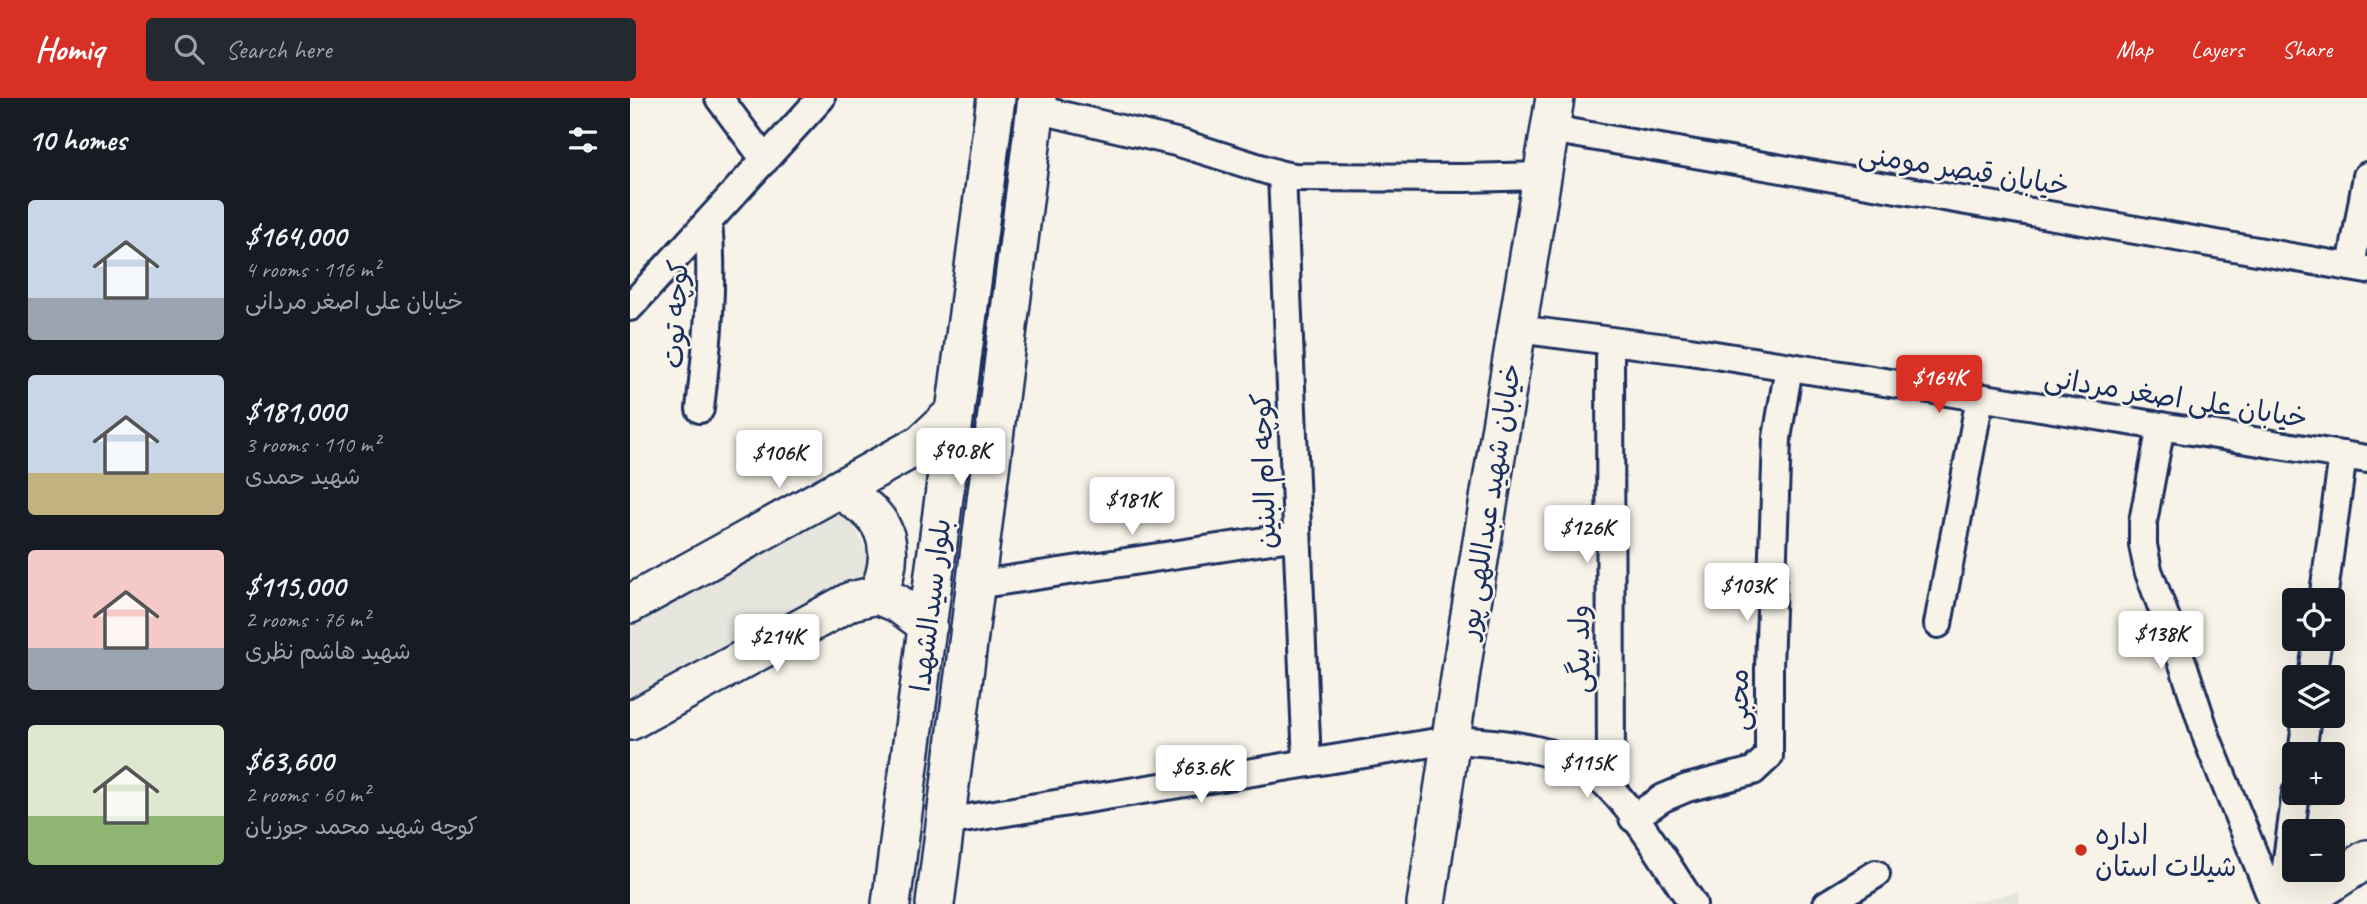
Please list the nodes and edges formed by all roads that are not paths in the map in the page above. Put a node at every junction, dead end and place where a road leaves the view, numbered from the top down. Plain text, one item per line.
1 (719, 98) edge
2 (821, 98) edge
3 (996, 98) edge
4 (1036, 103) edge
5 (1553, 114) edge
6 (765, 160) junction
7 (1282, 175) junction
8 (1542, 176) junction
9 (2367, 176) edge
10 (708, 222) junction
11 (2359, 269) edge
12 (632, 301) edge
13 (1517, 329) junction
14 (1610, 341) junction
15 (1789, 367) junction
16 (1980, 398) junction
17 (700, 409) dead end
18 (955, 412) junction
19 (2161, 426) junction
20 (2355, 457) edge
21 (840, 490) junction
22 (940, 530) junction
23 (982, 530) junction
24 (1297, 536) junction
25 (975, 585) junction
26 (2326, 588) edge
27 (877, 595) junction
28 (630, 604) edge
29 (1938, 624) dead end
30 (928, 626) junction
31 (630, 721) edge
32 (1450, 740) junction
33 (1307, 764) junction
34 (1611, 789) junction
35 (2294, 805) edge
36 (1633, 818) junction
37 (945, 822) junction
38 (2367, 859) edge
39 (1876, 874) dead end
40 (1429, 900) edge
41 (891, 904) edge
42 (934, 904) edge
43 (1693, 904) edge
44 (1827, 904) edge
45 (2274, 904) edge
46 (2281, 904) edge
47 (2298, 904) edge

1 - 6 street
2 - 6 street
3 - 18 street, بلوار سیدالشهدا
4 - 7 street
4 - 23 street, بلوار سیدالشهدا
5 - 8 street, خیابان شهید عبداللهی پور
5 - 11 street, خیابان قیصر مومنی
6 - 10 street
7 - 8 street
7 - 24 street, کوچه ام البنین
8 - 13 street, خیابان شهید عبداللهی پور
9 - 11 street
10 - 12 street
10 - 17 street, کوچه توت
13 - 14 street, خیابان علی اصغر مردانی
13 - 32 street, خیابان شهید عبداللهی پور
14 - 15 street, خیابان علی اصغر مردانی
14 - 34 street, ولد بیگی
15 - 16 street, خیابان علی اصغر مردانی
15 - 36 street, محبی
16 - 19 street, خیابان علی اصغر مردانی
16 - 29 street
18 - 21 street
18 - 22 street, بلوار سیدالشهدا
19 - 20 street, خیابان علی اصغر مردانی
19 - 45 street
20 - 26 street
21 - 27 street
21 - 28 street
22 - 23 street
22 - 30 street, بلوار سیدالشهدا
23 - 25 street, بلوار سیدالشهدا
24 - 25 street
24 - 33 street, کوچه ام البنین
25 - 37 street, بلوار سیدالشهدا
27 - 30 street
27 - 31 street
30 - 41 street, بلوار سیدالشهدا
32 - 33 street
32 - 34 street
32 - 40 street, خیابان شهید عبداللهی پور
33 - 37 street
34 - 36 street
35 - 46 street
36 - 43 street
37 - 42 street, بلوار سیدالشهدا
38 - 47 street
39 - 44 street

